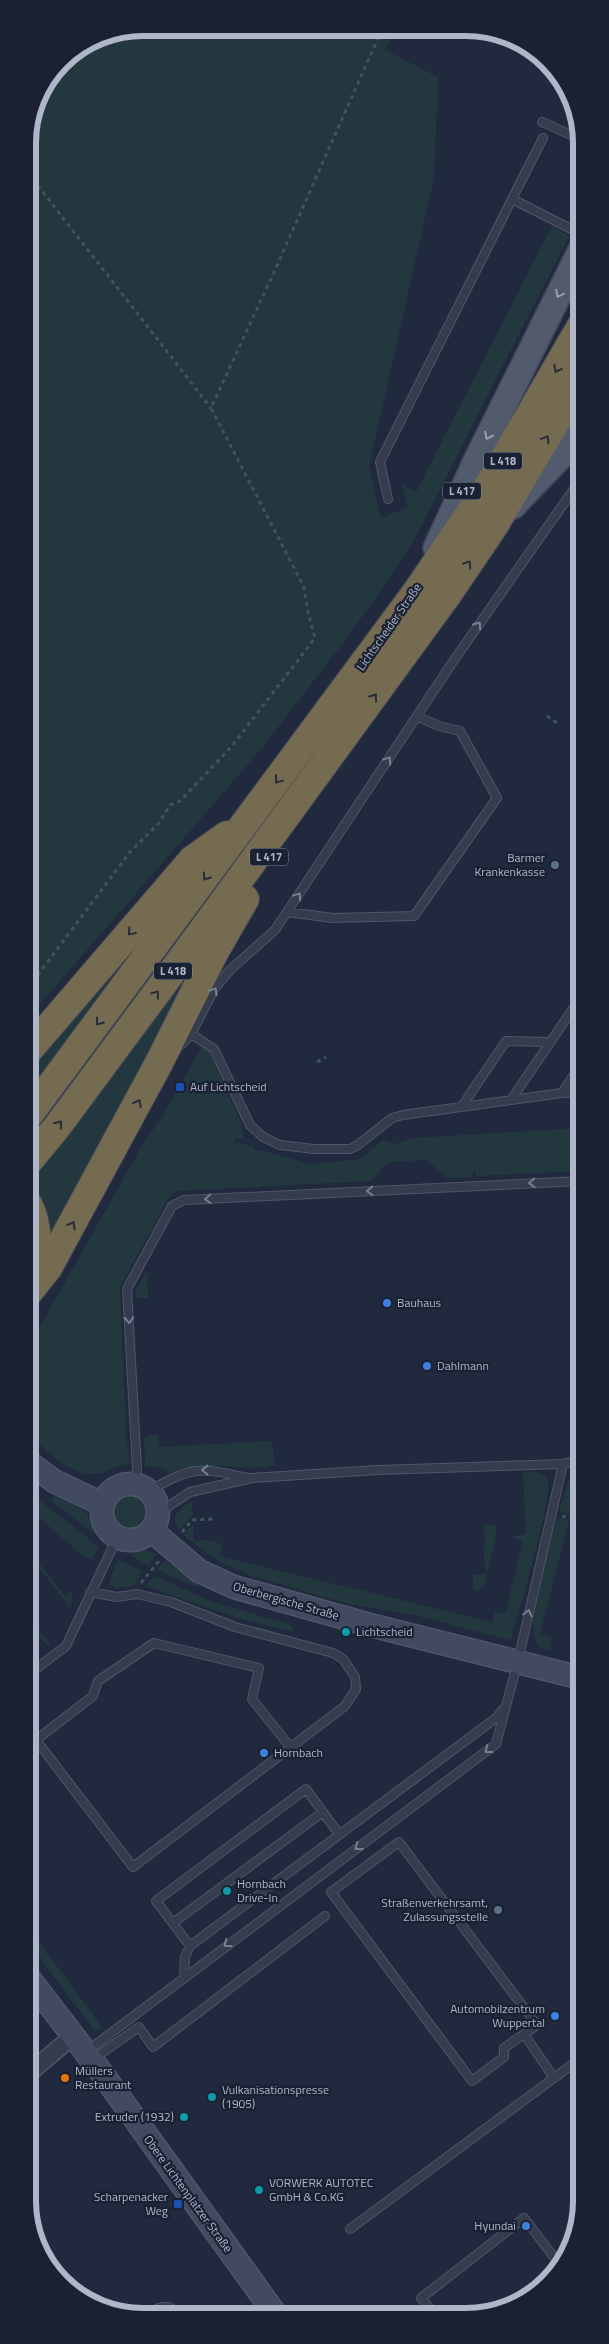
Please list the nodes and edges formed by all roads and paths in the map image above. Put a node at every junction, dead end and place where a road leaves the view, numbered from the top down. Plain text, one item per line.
1 (379, 36) edge
2 (542, 122) dead end
3 (572, 136) edge
4 (543, 138) dead end
5 (36, 183) edge
6 (512, 199) junction
7 (573, 230) edge
8 (573, 264) edge
9 (573, 338) edge
10 (573, 391) edge
11 (210, 408) junction
12 (573, 437) edge
13 (573, 491) edge
14 (388, 499) dead end
15 (494, 526) junction
16 (416, 591) junction
17 (417, 716) junction
18 (548, 716) dead end
19 (560, 725) dead end
20 (314, 778) junction
21 (245, 823) junction
22 (287, 912) junction
23 (36, 977) edge
24 (573, 1008) edge
25 (191, 1034) junction
26 (36, 1042) edge
27 (549, 1042) junction
28 (326, 1057) dead end
29 (160, 1061) junction
30 (318, 1062) dead end
31 (573, 1076) edge
32 (562, 1092) junction
33 (573, 1092) edge
34 (511, 1100) junction
35 (36, 1105) edge
36 (462, 1106) junction
37 (36, 1152) edge
38 (573, 1181) edge
39 (36, 1236) edge
40 (36, 1254) edge
41 (36, 1283) edge
42 (573, 1462) edge
43 (563, 1464) junction
44 (36, 1468) edge
45 (252, 1478) junction
46 (141, 1487) junction
47 (102, 1504) junction
48 (551, 1513) junction
49 (214, 1519) dead end
50 (573, 1519) edge
51 (156, 1521) junction
52 (180, 1534) dead end
53 (117, 1538) junction
54 (160, 1558) dead end
55 (150, 1571) dead end
56 (90, 1592) junction
57 (518, 1661) junction
58 (36, 1669) edge
59 (573, 1676) edge
60 (505, 1706) junction
61 (290, 1748) junction
62 (323, 1812) junction
63 (339, 1834) junction
64 (325, 1916) dead end
65 (173, 1923) junction
66 (190, 1946) junction
67 (184, 1976) junction
68 (36, 1987) edge
69 (524, 2034) junction
70 (83, 2049) junction
71 (573, 2064) edge
72 (36, 2070) edge
73 (554, 2078) junction
74 (350, 2229) dead end
75 (555, 2260) edge
76 (271, 2308) edge
77 (429, 2308) edge

1 - 11 path
2 - 3 lane
4 - 6 lane
5 - 11 path
6 - 7 lane
6 - 14 lane
8 -> 16 main road, Lichtscheider Straße / L 417
9 -> 16 highway, L 418
15 -> 10 highway, L 418
11 - 23 path
12 - 15 main road
17 -> 13 lane
20 -> 15 highway, L 418
16 -> 21 highway, Lichtscheider Straße / L 418
22 -> 17 lane
17 - 22 lane
18 - 19 path
20 - 29 highway, L 417
37 -> 20 highway, L 418
21 -> 26 highway
21 -> 35 highway, L 418
25 -> 22 lane
24 - 27 lane
25 - 29 lane
25 - 36 lane
27 - 34 lane
27 - 36 lane
28 - 30 path
41 -> 29 highway, L 417
31 - 32 lane
32 - 33 lane
32 - 34 lane
34 - 36 lane
38 -> 46 lane
39 - 40 highway, L 417
42 - 43 lane
43 - 45 lane
43 - 48 lane
44 - 47 street
45 -> 46 lane
45 - 51 lane
46 - 47 street
46 - 51 street
47 - 53 street
48 - 50 path
57 -> 48 lane
49 - 52 path
51 - 53 street
51 - 57 street, Oberbergische Straße
53 - 56 lane
54 - 55 path
56 - 58 lane
56 - 61 lane
57 - 59 street, Oberbergische Straße
57 - 60 lane
60 - 63 lane
60 -> 67 lane
61 - 61 lane
62 - 63 lane
62 - 65 lane
62 - 65 lane
63 - 66 lane
64 - 70 lane
65 - 66 lane
66 - 67 lane
67 - 70 lane
68 - 70 street, Obere Lichtenplatzer Straße
69 - 69 lane
69 - 73 lane
70 - 72 street
70 - 76 street, Obere Lichtenplatzer Straße
71 - 73 lane
73 - 74 lane
75 - 77 lane

